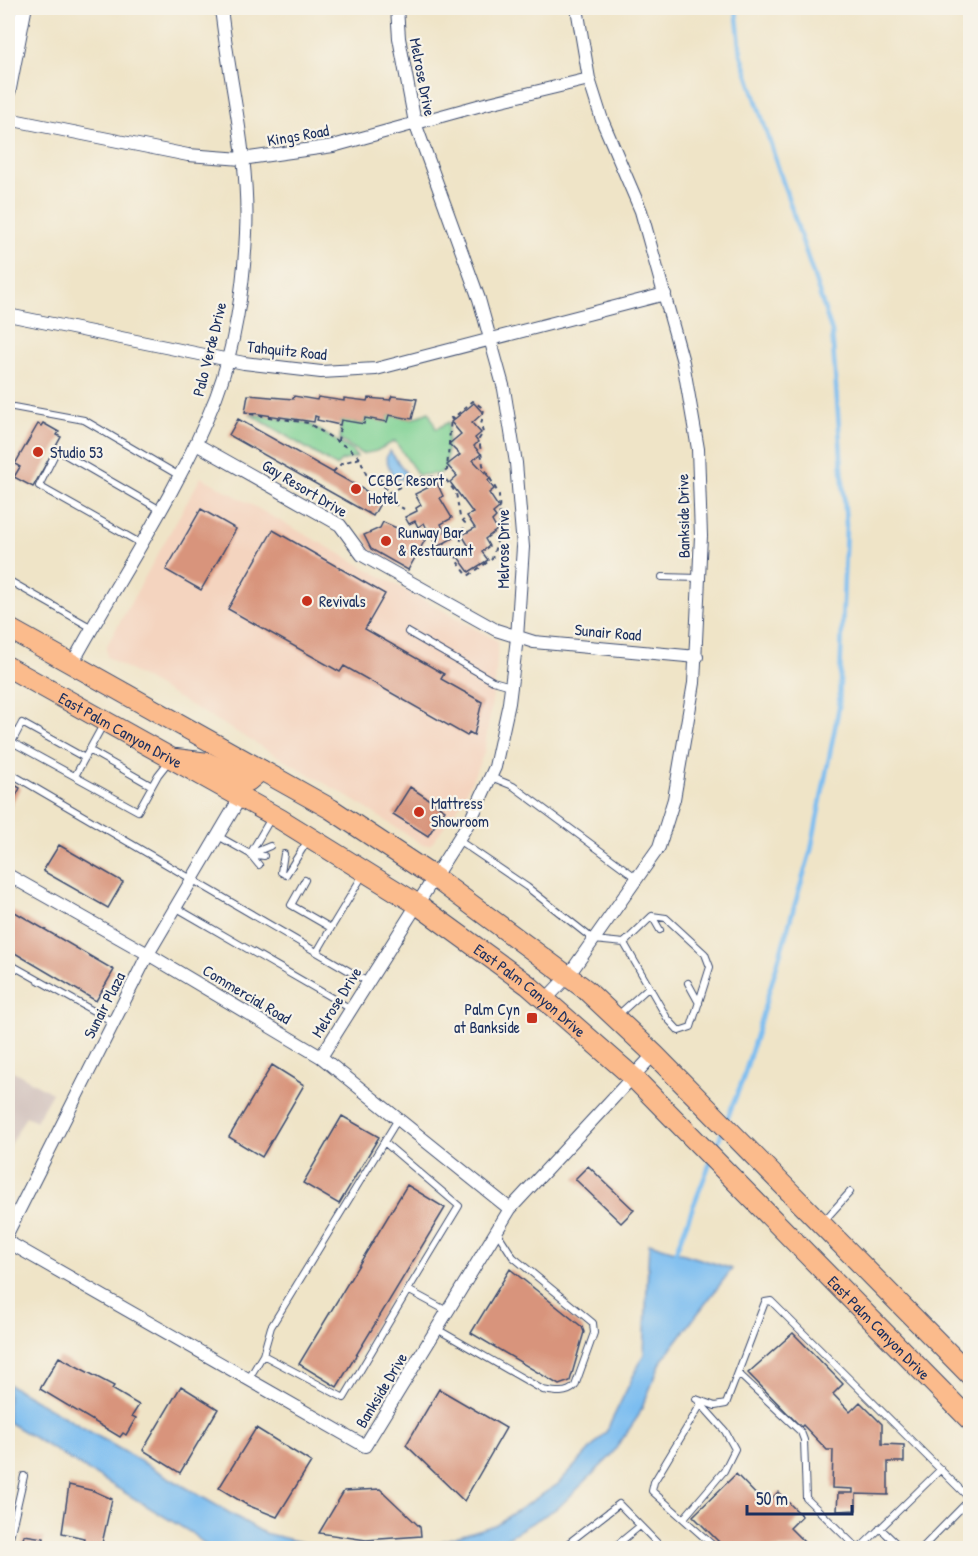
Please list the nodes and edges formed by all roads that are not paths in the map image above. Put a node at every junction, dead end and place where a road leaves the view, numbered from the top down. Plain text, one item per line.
1 (24, 8) edge
2 (221, 8) edge
3 (396, 8) edge
4 (578, 8) edge
5 (11, 58) edge
6 (589, 79) junction
7 (8, 91) edge
8 (8, 119) edge
9 (415, 123) junction
10 (242, 159) junction
11 (665, 294) junction
12 (8, 315) edge
13 (492, 340) junction
14 (227, 359) junction
15 (8, 406) edge
16 (196, 444) junction
17 (178, 475) junction
18 (159, 509) junction
19 (140, 543) junction
20 (662, 577) dead end
21 (700, 578) junction
22 (8, 580) edge
23 (8, 628) edge
24 (92, 628) junction
25 (408, 632) dead end
26 (517, 638) junction
27 (697, 657) junction
28 (72, 664) junction
29 (8, 667) edge
30 (512, 686) junction
31 (104, 722) junction
32 (89, 750) junction
33 (85, 758) junction
34 (171, 760) junction
35 (261, 770) junction
36 (8, 772) edge
37 (75, 776) junction
38 (490, 777) junction
39 (152, 786) junction
40 (240, 798) junction
41 (273, 815) junction
42 (218, 836) junction
43 (309, 837) junction
44 (458, 840) junction
45 (270, 846) dead end
46 (250, 854) junction
47 (284, 854) dead end
48 (264, 856) dead end
49 (278, 864) dead end
50 (259, 865) dead end
51 (281, 872) junction
52 (365, 872) junction
53 (273, 873) dead end
54 (8, 875) edge
55 (434, 877) junction
56 (193, 878) junction
57 (638, 878) junction
58 (305, 880) dead end
59 (417, 904) junction
60 (176, 907) junction
61 (652, 916) junction
62 (331, 928) junction
63 (660, 930) dead end
64 (594, 940) junction
65 (624, 943) junction
66 (317, 952) junction
67 (148, 954) junction
68 (8, 963) edge
69 (568, 976) junction
70 (368, 981) junction
71 (688, 983) dead end
72 (649, 987) junction
73 (545, 1000) junction
74 (699, 1003) junction
75 (351, 1009) junction
76 (615, 1017) junction
77 (113, 1022) junction
78 (654, 1054) junction
79 (321, 1057) junction
80 (633, 1077) junction
81 (398, 1119) junction
82 (384, 1142) junction
83 (850, 1192) dead end
84 (510, 1209) junction
85 (820, 1225) junction
86 (496, 1231) junction
87 (8, 1232) edge
88 (8, 1242) edge
89 (408, 1290) junction
90 (448, 1311) junction
91 (437, 1329) junction
92 (263, 1355) junction
93 (739, 1374) junction
94 (970, 1375) edge
95 (248, 1380) junction
96 (701, 1404) junction
97 (970, 1420) edge
98 (940, 1469) junction
99 (24, 1476) dead end
100 (970, 1499) edge
101 (684, 1518) junction
102 (640, 1526) junction
103 (880, 1528) junction
104 (8, 1546) edge
105 (562, 1548) edge
106 (613, 1548) edge
107 (661, 1548) edge
108 (716, 1548) edge
109 (859, 1548) edge
110 (901, 1548) edge
111 (922, 1548) edge

1 - 5 street
2 - 10 street, Palo Verde Drive
3 - 9 street, Melrose Drive
4 - 6 street, Bankside Drive
5 - 7 street
6 - 9 street, Kings Road
6 - 11 street, Bankside Drive
8 - 10 street, Kings Road
9 - 10 street, Kings Road
9 - 13 street, Melrose Drive
10 - 14 street, Palo Verde Drive
11 - 13 street, Tahquitz Road
11 - 21 street, Bankside Drive
12 - 14 street, Tahquitz Road
13 - 14 street, Tahquitz Road
13 - 26 street, Melrose Drive
14 - 16 street, Palo Verde Drive
15 - 17 lane
16 - 17 street, Palo Verde Drive
16 - 26 street, Gay Resort Drive
17 - 18 street, Palo Verde Drive
18 - 19 street, Palo Verde Drive
18 - 19 lane
19 - 24 street, Palo Verde Drive
20 - 21 lane
21 - 27 street, Bankside Drive
22 - 24 lane
23 - 28 main road, East Palm Canyon Drive
24 - 28 street, Palo Verde Drive
25 - 30 lane
26 - 27 street, Sunair Road
26 - 30 street, Melrose Drive
27 - 57 street, Bankside Drive
28 - 35 main road, East Palm Canyon Drive
29 - 31 main road, East Palm Canyon Drive
30 - 38 street, Melrose Drive
31 - 32 lane
31 - 34 main road, East Palm Canyon Drive
32 - 33 lane
32 - 39 lane
33 - 37 lane
33 - 37 lane
34 - 35 main road
34 - 39 lane
34 - 40 main road, East Palm Canyon Drive
35 - 55 main road, East Palm Canyon Drive
36 - 56 lane
37 - 39 lane
38 - 44 street, Melrose Drive
38 - 57 lane
40 - 41 main road, East Palm Canyon Drive
40 - 42 street, Sunair Plaza
41 - 43 main road, East Palm Canyon Drive
41 - 46 lane
42 - 46 lane
42 - 56 street, Sunair Plaza
43 - 51 lane
43 - 52 main road, East Palm Canyon Drive
44 - 55 street, Melrose Drive
44 - 64 lane
45 - 46 lane
46 - 48 lane
46 - 50 lane
47 - 51 lane
49 - 51 lane
51 - 53 lane
52 - 59 main road, East Palm Canyon Drive
52 - 62 lane
54 - 67 street, Commercial Road
55 - 59 street, Melrose Drive
55 - 69 main road, East Palm Canyon Drive
56 - 60 street, Sunair Plaza
56 - 66 lane
57 - 64 street, Bankside Drive
58 - 62 lane
59 - 70 street, Melrose Drive
59 - 73 main road, East Palm Canyon Drive
60 - 67 street, Sunair Plaza
60 - 75 lane
61 - 63 lane
61 - 65 lane
61 - 74 lane
62 - 66 lane
64 - 65 lane
64 - 69 street, Bankside Drive
65 - 72 lane
66 - 70 lane
67 - 77 street, Sunair Plaza
67 - 79 street, Commercial Road
68 - 77 lane
69 - 73 street, Bankside Drive
69 - 76 main road, East Palm Canyon Drive
70 - 75 street, Melrose Drive
71 - 74 lane
72 - 74 lane
72 - 76 lane
73 - 80 main road, East Palm Canyon Drive
75 - 79 street, Melrose Drive
76 - 78 main road, East Palm Canyon Drive
77 - 87 street, Sunair Plaza
78 - 80 street, Bankside Drive
78 - 85 main road, East Palm Canyon Drive
79 - 81 street, Commercial Road
80 - 84 street, Bankside Drive
80 - 97 main road, East Palm Canyon Drive
81 - 82 lane
81 - 84 street, Commercial Road
82 - 89 lane
82 - 92 lane
83 - 85 lane
84 - 86 street, Bankside Drive
85 - 94 main road, East Palm Canyon Drive
86 - 90 street, Bankside Drive
86 - 91 lane
88 - 95 street, Bankside Drive
89 - 90 lane
89 - 92 lane
90 - 91 street, Bankside Drive
91 - 95 street, Bankside Drive
92 - 95 lane
93 - 96 lane
93 - 98 lane
93 - 109 lane
96 - 101 lane
96 - 101 lane
98 - 100 lane
98 - 103 lane
99 - 104 lane
100 - 111 lane
101 - 108 lane
102 - 105 lane
102 - 106 lane
102 - 107 lane
103 - 109 lane
103 - 110 lane

